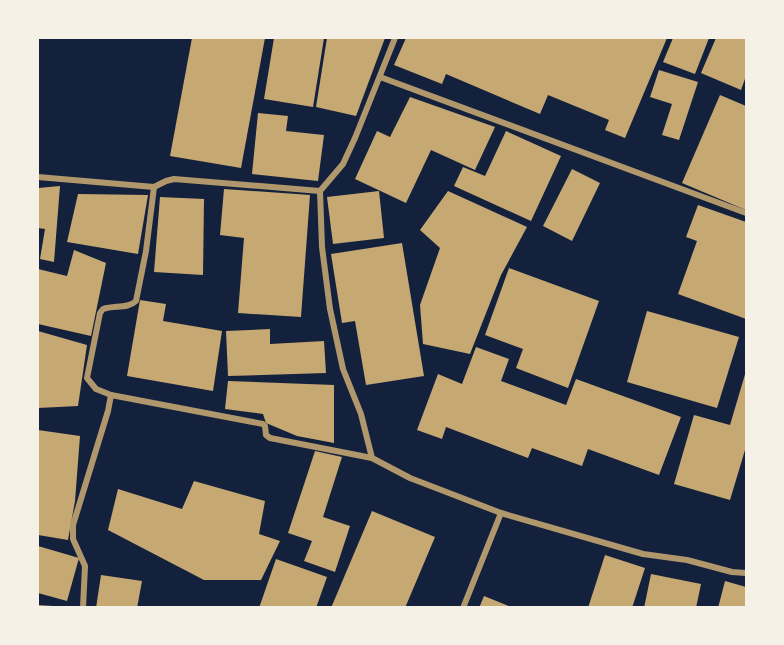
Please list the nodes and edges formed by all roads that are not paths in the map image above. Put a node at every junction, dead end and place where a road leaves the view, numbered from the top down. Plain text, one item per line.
1 (395, 38) edge
2 (380, 77) junction
3 (38, 177) edge
4 (154, 188) junction
5 (320, 191) junction
6 (747, 213) edge
7 (111, 395) junction
8 (372, 458) junction
9 (501, 513) junction
10 (747, 573) edge
11 (83, 608) edge
12 (463, 608) edge

1 - 2 street
2 - 5 street
2 - 6 street
3 - 4 street
4 - 5 street
4 - 7 street
5 - 8 street
7 - 8 street
7 - 11 street
8 - 9 street
9 - 10 street
9 - 12 street

